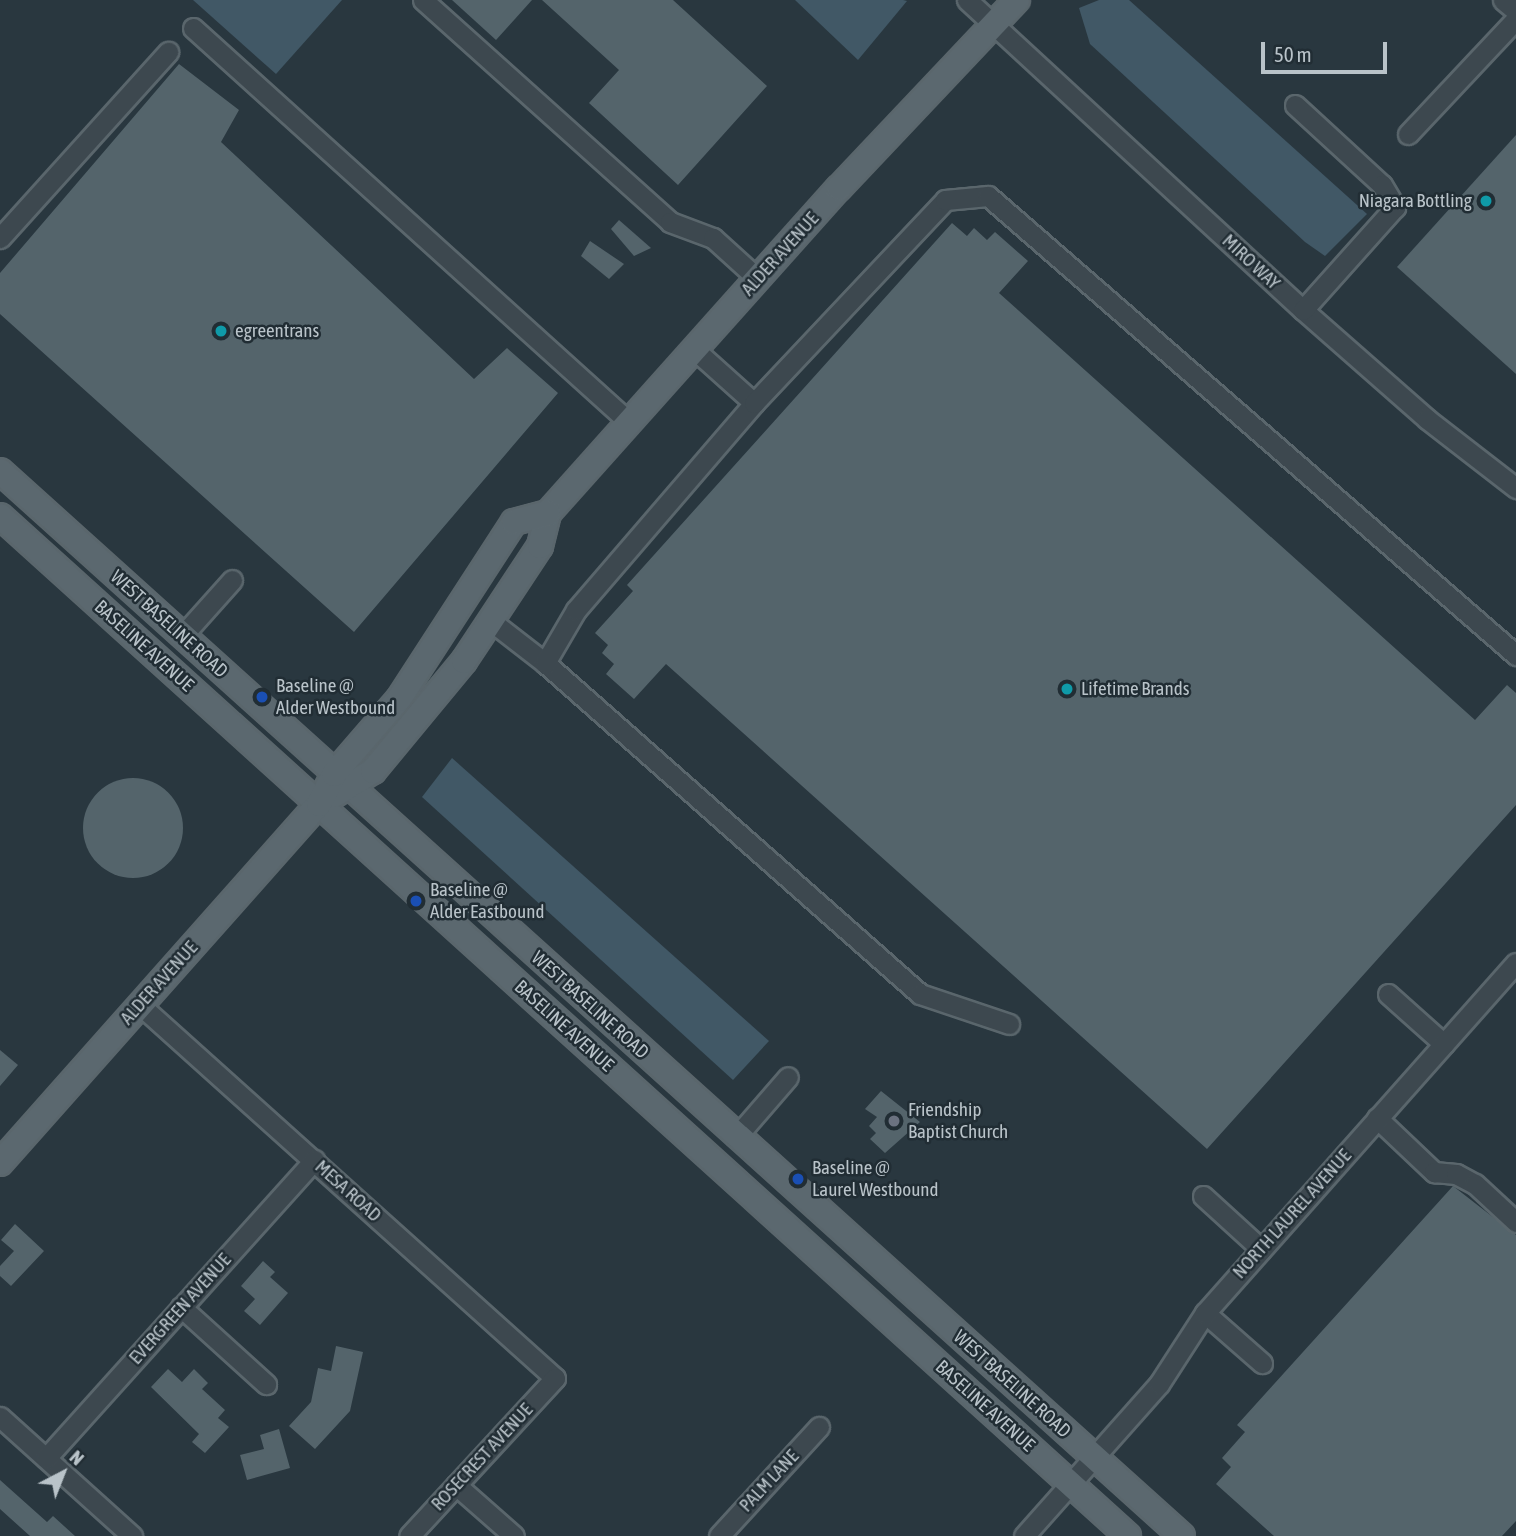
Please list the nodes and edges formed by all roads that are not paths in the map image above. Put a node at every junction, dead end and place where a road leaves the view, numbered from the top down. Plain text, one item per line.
1 (423, 0) edge
2 (967, 0) edge
3 (1017, 0) edge
4 (1503, 0) edge
5 (1516, 11) edge
6 (1516, 19) edge
7 (994, 25) junction
8 (193, 28) dead end
9 (168, 52) dead end
10 (1295, 105) dead end
11 (1408, 134) dead end
12 (0, 237) edge
13 (758, 279) junction
14 (1303, 310) junction
15 (695, 350) junction
16 (754, 403) junction
17 (629, 422) junction
18 (0, 471) edge
19 (1516, 488) edge
20 (548, 513) junction
21 (0, 516) edge
22 (232, 580) dead end
23 (491, 621) junction
24 (182, 636) junction
25 (1516, 656) edge
26 (545, 663) junction
27 (341, 780) junction
28 (318, 804) junction
29 (1516, 963) edge
30 (1388, 994) dead end
31 (140, 1005) junction
32 (1009, 1024) dead end
33 (1444, 1044) junction
34 (788, 1077) dead end
35 (1377, 1118) junction
36 (736, 1138) junction
37 (314, 1160) junction
38 (0, 1163) edge
39 (1203, 1196) dead end
40 (1516, 1222) edge
41 (1261, 1249) junction
42 (181, 1307) junction
43 (1205, 1313) junction
44 (1262, 1363) dead end
45 (555, 1378) joint
46 (265, 1384) dead end
47 (0, 1417) edge
48 (819, 1427) dead end
49 (46, 1458) junction
50 (1082, 1472) junction
51 (456, 1485) junction
52 (132, 1536) edge
53 (409, 1536) edge
54 (514, 1536) edge
55 (719, 1536) edge
56 (1024, 1536) edge
57 (1128, 1536) edge
58 (1182, 1536) edge

1 - 13 street
2 - 7 street, MIRO WAY
3 - 7 main road, ALDER AVENUE
4 - 5 street
6 - 11 street
7 - 13 main road, ALDER AVENUE
7 - 14 street, MIRO WAY
8 - 17 street
9 - 12 street
10 - 14 street
13 - 15 main road, ALDER AVENUE
14 - 19 street, MIRO WAY
15 - 16 street
15 - 17 main road, ALDER AVENUE
16 - 25 street
16 - 26 street
17 - 20 main road, ALDER AVENUE
18 - 24 main road, WEST BASELINE ROAD
20 - 23 main road, ALDER AVENUE
20 - 27 main road, ALDER AVENUE
21 - 28 main road, BASELINE AVENUE
22 - 24 street
23 - 26 street
23 - 27 main road, ALDER AVENUE
24 - 27 main road, WEST BASELINE ROAD
26 - 32 street
27 - 28 main road, ALDER AVENUE
27 - 36 main road, WEST BASELINE ROAD
28 - 31 main road, ALDER AVENUE
28 - 50 main road, BASELINE AVENUE
29 - 33 street, NORTH LAUREL AVENUE
30 - 33 street
31 - 37 street, MESA ROAD
31 - 38 main road, ALDER AVENUE
33 - 35 street, NORTH LAUREL AVENUE
34 - 36 street
35 - 40 street
35 - 41 street, NORTH LAUREL AVENUE
36 - 50 main road, WEST BASELINE ROAD
37 - 42 street, EVERGREEN AVENUE
37 - 45 street, MESA ROAD
39 - 41 street
41 - 43 street, NORTH LAUREL AVENUE
42 - 46 street
42 - 49 street, EVERGREEN AVENUE
43 - 44 street
43 - 50 street, NORTH LAUREL AVENUE
45 - 51 street, ROSECREST AVENUE
47 - 49 street
48 - 55 street, PALM LANE
49 - 52 street
50 - 56 street, NORTH LAUREL AVENUE
50 - 57 main road, BASELINE AVENUE
50 - 58 main road, WEST BASELINE ROAD
51 - 53 street, ROSECREST AVENUE
51 - 54 street

